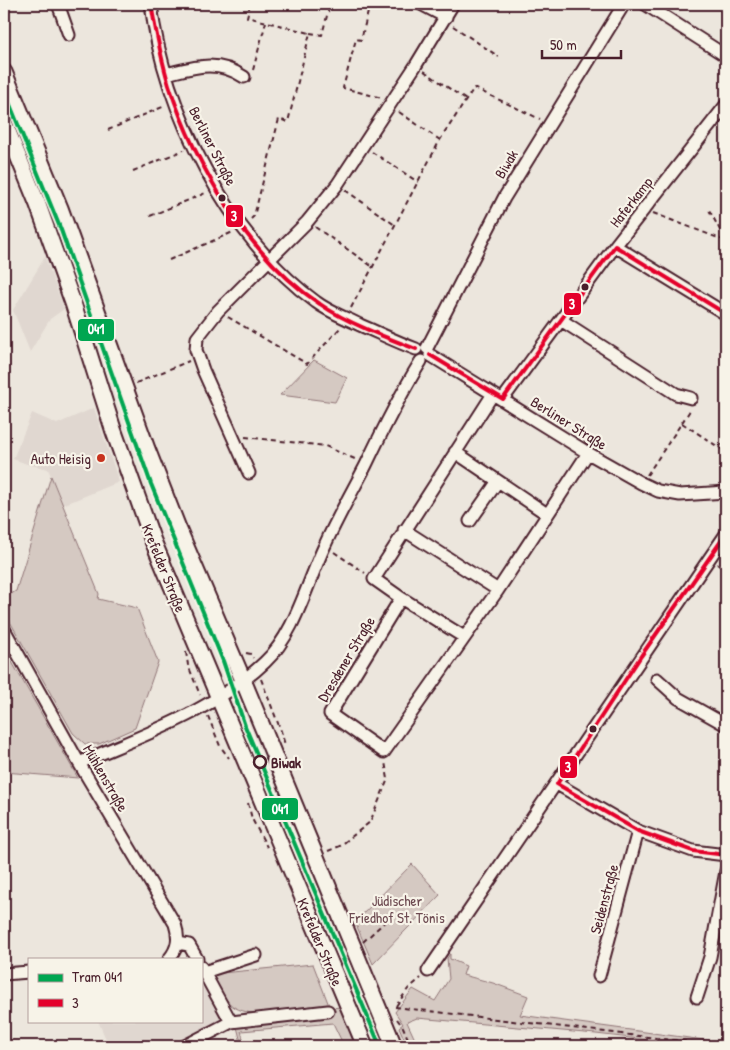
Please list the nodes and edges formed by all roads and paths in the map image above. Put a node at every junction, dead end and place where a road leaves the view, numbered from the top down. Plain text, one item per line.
1 (58, 4) edge
2 (151, 4) edge
3 (250, 4) edge
4 (330, 4) edge
5 (370, 4) edge
6 (421, 4) edge
7 (453, 4) edge
8 (624, 4) edge
9 (645, 4) edge
10 (446, 17) junction
11 (266, 22) junction
12 (310, 33) junction
13 (69, 35) dead end
14 (726, 56) edge
15 (499, 57) dead end
16 (416, 66) junction
17 (4, 72) edge
18 (166, 74) junction
19 (244, 77) joint
20 (466, 100) junction
21 (174, 102) junction
22 (388, 105) junction
23 (726, 105) edge
24 (4, 122) edge
25 (549, 122) junction
26 (108, 130) dead end
27 (440, 140) junction
28 (362, 145) junction
29 (193, 146) junction
30 (133, 171) dead end
31 (418, 182) junction
32 (337, 184) junction
33 (216, 188) junction
34 (708, 208) dead end
35 (644, 209) junction
36 (150, 216) dead end
37 (307, 222) junction
38 (396, 226) junction
39 (244, 228) junction
40 (615, 246) junction
41 (169, 260) dead end
42 (268, 260) junction
43 (373, 267) junction
44 (218, 311) junction
45 (726, 314) edge
46 (346, 318) junction
47 (562, 320) junction
48 (423, 353) junction
49 (198, 357) junction
50 (132, 385) dead end
51 (498, 397) junction
52 (691, 398) joint
53 (682, 423) junction
54 (232, 436) junction
55 (726, 437) edge
56 (719, 448) junction
57 (455, 452) junction
58 (726, 452) edge
59 (588, 453) junction
60 (366, 464) junction
61 (249, 472) dead end
62 (498, 481) junction
63 (641, 483) junction
64 (726, 492) edge
65 (548, 514) junction
66 (470, 521) dead end
67 (404, 530) junction
68 (726, 534) edge
69 (325, 545) junction
70 (374, 579) junction
71 (498, 590) junction
72 (401, 598) junction
73 (4, 629) edge
74 (464, 637) junction
75 (657, 679) dead end
76 (243, 680) junction
77 (218, 697) junction
78 (726, 725) edge
79 (384, 752) junction
80 (80, 763) junction
81 (557, 784) junction
82 (638, 831) junction
83 (323, 854) dead end
84 (726, 855) edge
85 (726, 871) edge
86 (389, 918) dead end
87 (178, 942) junction
88 (361, 944) dead end
89 (256, 955) dead end
90 (170, 958) edge
91 (196, 958) edge
92 (203, 969) edge
93 (428, 971) joint
94 (28, 972) edge
95 (4, 974) edge
96 (599, 976) dead end
97 (697, 997) dead end
98 (395, 1007) junction
99 (328, 1011) dead end
100 (391, 1012) dead end
101 (231, 1022) junction
102 (186, 1046) edge
103 (365, 1046) edge
104 (394, 1046) edge
105 (723, 1046) edge

1 - 13 street
2 - 18 street, Berliner Straße
3 - 11 path
4 - 12 path
5 - 22 path
6 - 10 street
7 - 10 street
8 - 25 street, Biwak
9 - 14 street
10 - 15 path
10 - 16 street
11 - 12 path
11 - 19 path
12 - 39 path, Berliner Straße
16 - 20 path
16 - 22 street
17 - 76 main road, Krefelder Straße
18 - 19 street
18 - 21 street, Berliner Straße
20 - 25 path
20 - 27 path
21 - 26 path
21 - 29 street, Berliner Straße
22 - 27 path
22 - 28 street
23 - 35 street, Haferkamp
24 - 77 main road, Krefelder Straße
25 - 48 street, Biwak
27 - 31 path
28 - 31 path
28 - 32 street
29 - 30 path
29 - 33 street, Berliner Straße
31 - 38 path
32 - 37 street
32 - 38 path
33 - 36 path
33 - 39 street, Berliner Straße
34 - 35 path
35 - 40 street, Haferkamp
37 - 42 street
37 - 43 path
38 - 43 path
39 - 41 path
39 - 42 street, Berliner Straße
40 - 45 street
40 - 47 street, Haferkamp
42 - 44 street
42 - 46 street, Berliner Straße
43 - 46 path
44 - 46 path
44 - 49 street
46 - 48 street, Berliner Straße
47 - 51 street, Haferkamp
47 - 52 street
48 - 51 street, Berliner Straße
48 - 60 street, Biwak
49 - 50 path
49 - 54 street
51 - 57 street
51 - 59 street, Berliner Straße
52 - 53 path
53 - 56 path
53 - 63 path
54 - 60 path
54 - 61 street
55 - 56 path
56 - 58 path
57 - 62 street
57 - 67 street
59 - 63 street, Berliner Straße
59 - 65 street
60 - 69 street, Biwak
62 - 65 street
62 - 66 street
63 - 64 street, Berliner Straße
65 - 71 street
67 - 70 street
67 - 71 street
68 - 81 street
69 - 70 path
69 - 76 street, Biwak
70 - 72 street
71 - 74 street
72 - 74 street
72 - 79 street, Dresdener Straße
73 - 80 street, Mühlenstraße
74 - 79 street
75 - 78 street
76 - 77 street, Biwak
76 - 104 main road, Krefelder Straße
77 - 80 street, Biwak
77 - 103 main road, Krefelder Straße
79 - 83 path
80 - 87 street, Mühlenstraße
81 - 82 street
81 - 93 street
82 - 84 street
82 - 96 street, Seidenstraße
85 - 97 street
86 - 88 path
87 - 90 street
87 - 91 street
89 - 92 street
92 - 101 street
93 - 98 path
94 - 95 street
98 - 100 path
98 - 105 path
99 - 101 street
101 - 102 street

